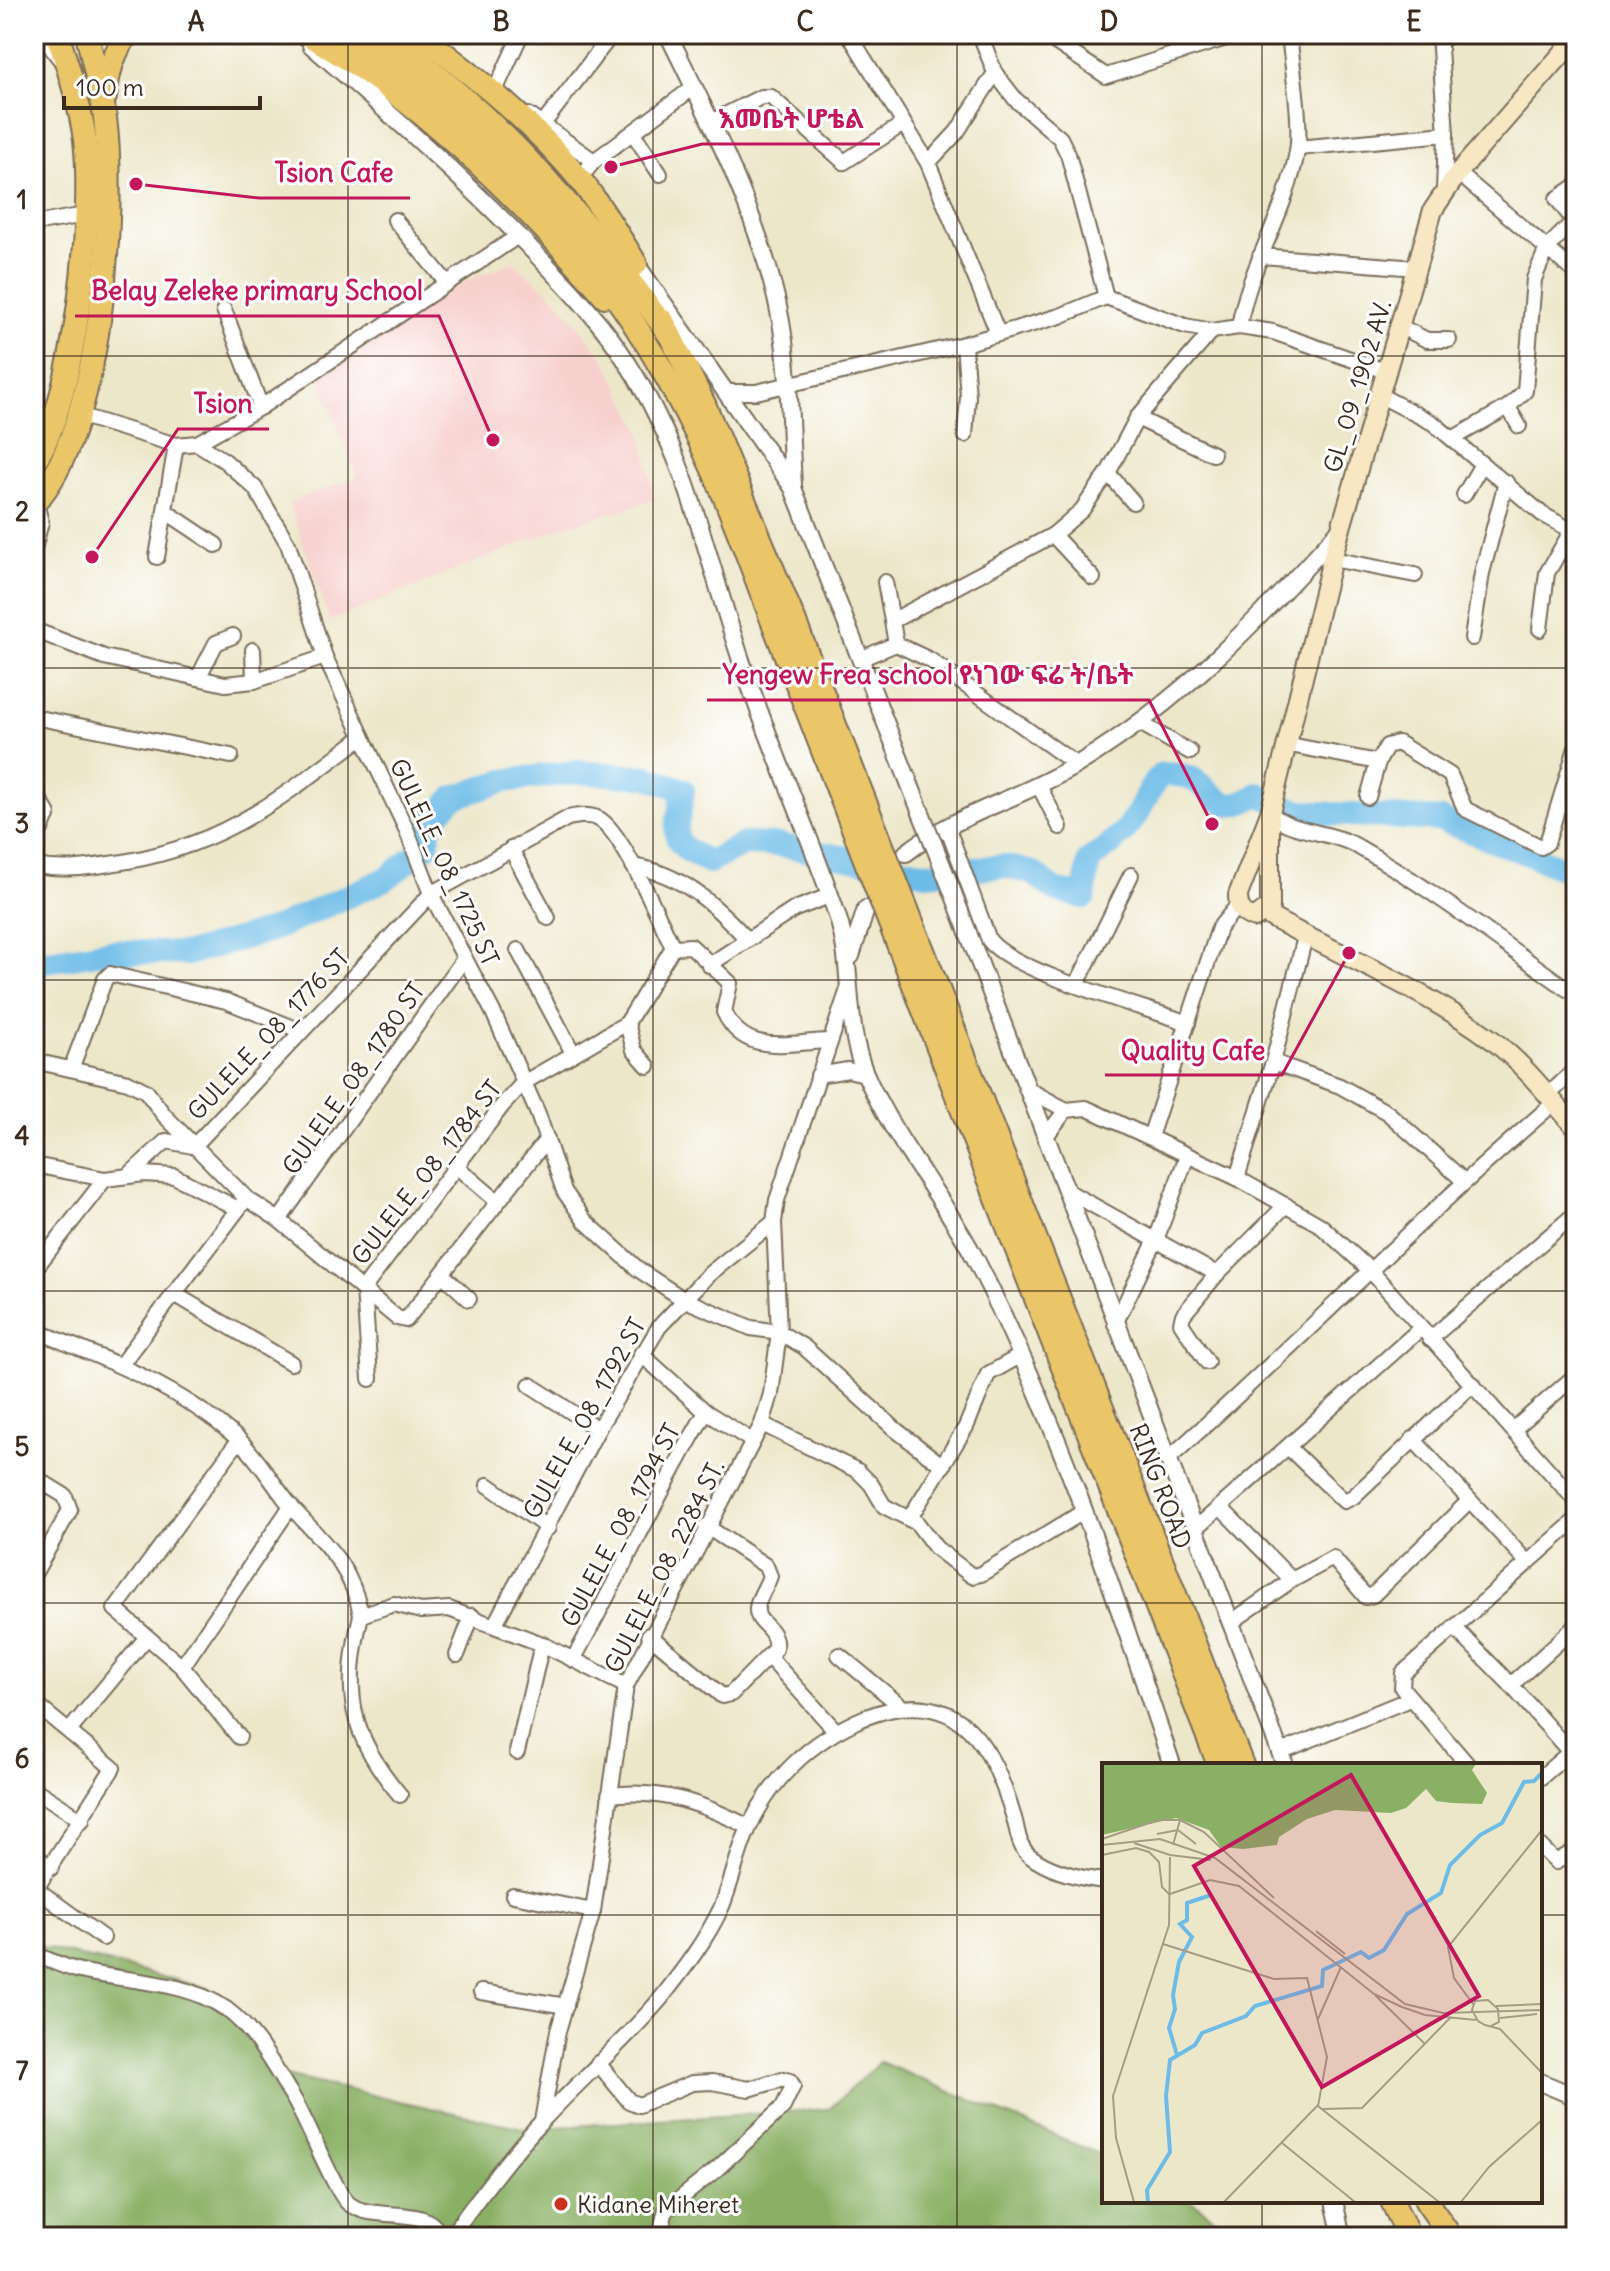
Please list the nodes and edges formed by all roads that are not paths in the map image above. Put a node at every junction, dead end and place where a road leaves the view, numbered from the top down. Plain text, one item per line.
1 (41, 34) edge
2 (57, 34) edge
3 (87, 34) edge
4 (128, 34) edge
5 (298, 34) edge
6 (307, 34) edge
7 (348, 34) edge
8 (383, 34) edge
9 (419, 34) edge
10 (521, 34) edge
11 (612, 34) edge
12 (668, 34) edge
13 (849, 34) edge
14 (980, 34) edge
15 (1239, 34) edge
16 (1289, 34) edge
17 (1439, 34) edge
18 (1052, 36) edge
19 (1576, 38) edge
20 (70, 71) junction
21 (995, 73) junction
22 (694, 87) junction
23 (494, 93) junction
24 (105, 118) junction
25 (711, 122) junction
26 (543, 124) junction
27 (903, 124) junction
28 (633, 133) junction
29 (1446, 134) junction
30 (1298, 148) junction
31 (594, 161) junction
32 (928, 163) junction
33 (1458, 173) junction
34 (660, 174) dead end
35 (579, 179) junction
36 (1576, 186) edge
37 (1444, 191) junction
38 (85, 215) junction
39 (395, 220) dead end
40 (34, 224) edge
41 (518, 236) junction
42 (1547, 248) junction
43 (1260, 256) junction
44 (636, 264) junction
45 (1417, 268) junction
46 (1576, 273) edge
47 (447, 283) junction
48 (1106, 297) junction
49 (224, 310) dead end
50 (1239, 327) junction
51 (1401, 327) junction
52 (1212, 331) junction
53 (998, 333) junction
54 (669, 334) junction
55 (1449, 340) dead end
56 (964, 344) junction
57 (652, 352) junction
58 (1388, 372) junction
59 (787, 382) junction
60 (726, 392) junction
61 (1381, 396) junction
62 (261, 407) junction
63 (1508, 407) junction
64 (82, 416) junction
65 (1137, 418) junction
66 (1519, 426) dead end
67 (965, 435) dead end
68 (1454, 438) junction
69 (197, 443) junction
70 (176, 445) junction
71 (1213, 454) dead end
72 (34, 462) edge
73 (1482, 464) junction
74 (1108, 473) junction
75 (1506, 482) junction
76 (793, 488) junction
77 (1464, 495) dead end
78 (35, 500) edge
79 (1133, 502) dead end
80 (165, 511) junction
81 (1575, 529) edge
82 (1340, 530) junction
83 (1053, 535) junction
84 (216, 545) dead end
85 (34, 549) edge
86 (157, 557) dead end
87 (1332, 559) junction
88 (1415, 575) dead end
89 (1093, 578) dead end
90 (885, 582) dead end
91 (892, 621) junction
92 (784, 622) junction
93 (1540, 629) dead end
94 (34, 630) edge
95 (233, 636) dead end
96 (1472, 638) dead end
97 (896, 644) junction
98 (253, 650) dead end
99 (325, 657) junction
100 (860, 659) junction
101 (198, 678) junction
102 (254, 681) junction
103 (34, 717) edge
104 (1140, 723) junction
105 (362, 737) junction
106 (1285, 744) junction
107 (1576, 748) edge
108 (1190, 752) dead end
109 (231, 756) dead end
110 (1378, 762) junction
111 (1077, 765) junction
112 (1039, 786) junction
113 (34, 790) edge
114 (1368, 797) dead end
115 (1270, 813) junction
116 (947, 826) junction
117 (1060, 827) dead end
118 (34, 844) edge
119 (511, 849) junction
120 (906, 853) dead end
121 (35, 866) edge
122 (633, 866) junction
123 (1131, 875) dead end
124 (1271, 893) junction
125 (431, 894) junction
126 (829, 896) junction
127 (1240, 897) junction
128 (1265, 914) junction
129 (548, 918) dead end
130 (839, 921) junction
131 (1305, 937) junction
132 (747, 939) junction
133 (673, 947) junction
134 (518, 950) dead end
135 (463, 960) junction
136 (709, 965) junction
137 (1077, 984) junction
138 (1573, 989) edge
139 (847, 992) junction
140 (627, 1023) junction
141 (1188, 1023) junction
142 (299, 1030) junction
143 (829, 1041) junction
144 (573, 1053) junction
145 (34, 1061) edge
146 (1273, 1062) junction
147 (648, 1066) dead end
148 (71, 1069) junction
149 (1576, 1069) edge
150 (824, 1073) junction
151 (865, 1074) junction
152 (523, 1083) junction
153 (1027, 1089) junction
154 (1551, 1099) junction
155 (1066, 1110) junction
156 (1576, 1128) edge
157 (1046, 1136) junction
158 (1150, 1137) junction
159 (547, 1139) junction
160 (194, 1146) junction
161 (1187, 1156) junction
162 (34, 1165) edge
163 (457, 1167) junction
164 (128, 1176) junction
165 (1237, 1178) junction
166 (105, 1179) junction
167 (1464, 1181) junction
168 (1069, 1192) junction
169 (497, 1201) junction
170 (242, 1203) junction
171 (1286, 1205) junction
172 (1576, 1213) edge
173 (279, 1220) junction
174 (774, 1222) junction
175 (1021, 1231) junction
176 (1156, 1240) junction
177 (34, 1270) edge
178 (1370, 1270) junction
179 (1217, 1274) junction
180 (443, 1275) junction
181 (364, 1288) junction
182 (176, 1295) junction
183 (469, 1299) dead end
184 (683, 1299) junction
185 (1115, 1324) junction
186 (34, 1330) edge
187 (779, 1332) junction
188 (1425, 1333) junction
189 (641, 1354) junction
190 (1020, 1356) junction
191 (1207, 1362) dead end
192 (122, 1363) junction
193 (291, 1363) dead end
194 (1576, 1375) edge
195 (370, 1379) dead end
196 (1473, 1384) junction
197 (530, 1385) dead end
198 (706, 1412) junction
199 (762, 1424) junction
200 (598, 1429) junction
201 (1513, 1430) junction
202 (1413, 1439) junction
203 (239, 1440) junction
204 (752, 1441) junction
205 (1288, 1447) junction
206 (1167, 1460) junction
207 (943, 1466) junction
208 (34, 1477) edge
209 (488, 1485) dead end
210 (1469, 1501) junction
211 (1576, 1501) edge
212 (291, 1506) junction
213 (1220, 1507) junction
214 (1083, 1512) junction
215 (909, 1519) junction
216 (1576, 1520) edge
217 (706, 1526) junction
218 (548, 1528) junction
219 (1194, 1530) junction
220 (1527, 1562) junction
221 (34, 1574) edge
222 (1292, 1580) junction
223 (361, 1615) junction
224 (472, 1616) junction
225 (1230, 1623) junction
226 (495, 1624) junction
227 (1576, 1624) edge
228 (1454, 1627) junction
229 (649, 1635) junction
230 (147, 1637) junction
231 (542, 1644) junction
232 (457, 1655) dead end
233 (839, 1655) dead end
234 (769, 1657) junction
235 (573, 1660) junction
236 (182, 1667) junction
237 (1511, 1685) junction
238 (626, 1686) junction
239 (1410, 1699) junction
240 (34, 1703) edge
241 (902, 1707) junction
242 (70, 1730) junction
243 (835, 1730) junction
244 (239, 1737) dead end
245 (1573, 1750) edge
246 (517, 1752) dead end
247 (1282, 1758) edge
248 (1171, 1763) edge
249 (1218, 1763) edge
250 (1241, 1763) edge
251 (1466, 1763) edge
252 (1542, 1776) edge
253 (34, 1789) edge
254 (400, 1795) dead end
255 (609, 1795) junction
256 (82, 1820) junction
257 (749, 1827) junction
258 (1542, 1848) edge
259 (1576, 1850) edge
260 (34, 1855) edge
261 (51, 1868) junction
262 (1102, 1881) edge
263 (513, 1895) dead end
264 (593, 1911) junction
265 (103, 1938) dead end
266 (34, 1954) edge
267 (481, 1992) dead end
268 (566, 2006) junction
269 (598, 2063) junction
270 (1542, 2083) edge
271 (1576, 2097) edge
272 (542, 2121) junction
273 (1334, 2203) edge
274 (1393, 2203) edge
275 (1420, 2203) edge
276 (1427, 2203) edge
277 (440, 2237) edge
278 (450, 2237) edge
279 (659, 2237) edge
280 (1342, 2237) edge
281 (1409, 2237) edge
282 (1434, 2237) edge
283 (1451, 2237) edge

1 - 20 street
2 - 20 main road
3 - 24 main road
4 - 24 main road
5 - 41 street
6 - 57 main road
7 - 57 main road
8 - 54 main road
9 - 23 main road
10 - 23 street
11 - 26 street
12 - 22 street
13 - 27 street
14 - 21 street
15 - 18 street
16 - 30 street
17 - 29 street
19 - 33 main road, GL_09_1902 AV.
20 - 38 main road
21 - 32 street
21 - 48 street
22 - 25 street
22 - 28 street
23 - 26 street
23 - 35 main road
24 - 64 main road
25 - 27 street
25 - 59 street
26 - 31 street
27 - 32 street
28 - 31 street
28 - 34 street
29 - 30 street
29 - 37 street
30 - 43 street
31 - 35 street
32 - 53 street
33 - 37 main road, GL_09_1902 AV.
33 - 42 street
35 - 44 main road
36 - 42 street
37 - 45 main road, GL_09_1902 AV.
38 - 40 street
38 - 72 main road
39 - 47 street
41 - 47 street
41 - 126 street
42 - 46 street
42 - 63 street
43 - 45 street
43 - 50 street
44 - 54 main road
44 - 60 street
45 - 51 main road, GL_09_1902 AV.
47 - 62 street
48 - 52 street
48 - 53 street
49 - 62 street
50 - 52 street
50 - 58 street
51 - 55 street
51 - 58 main road, GL_09_1902 AV.
52 - 65 street
53 - 56 street
54 - 92 main road
56 - 59 street
56 - 67 street
57 - 92 main road
58 - 61 main road, GL_09_1902 AV.
59 - 60 street
59 - 76 street
60 - 76 street
61 - 68 street
61 - 82 main road, GL_09_1902 AV.
62 - 69 street
63 - 66 street
63 - 68 street
64 - 70 street
64 - 78 main road
65 - 71 street
65 - 74 street
68 - 73 street
69 - 70 street
69 - 99 street, GULELE_08_1725 ST
70 - 80 street
73 - 75 street
73 - 77 street
74 - 79 street
74 - 83 street
75 - 81 street
75 - 96 street
76 - 100 street
78 - 85 street
80 - 84 street
80 - 86 street
81 - 93 street
82 - 87 main road, GL_09_1902 AV.
82 - 104 street
83 - 89 street
83 - 91 street
87 - 88 street
87 - 106 main road, GL_09_1902 AV.
90 - 91 street
91 - 97 street
92 - 175 main road, bridge
94 - 101 street
95 - 101 street
97 - 100 street
97 - 111 street
98 - 102 street
99 - 102 street
99 - 105 street, GULELE_08_1725 ST
100 - 153 street, bridge
101 - 102 street
103 - 109 street
104 - 108 street
104 - 111 street
105 - 121 street
105 - 125 street, GULELE_08_1725 ST
106 - 110 street
106 - 115 main road, GL_09_1902 AV.
107 - 110 street
110 - 114 street
111 - 112 street
112 - 116 street
112 - 117 street
113 - 118 street
115 - 124 main road
115 - 127 main road
115 - 138 street
116 - 120 street
116 - 137 street
119 - 122 street, GULELE_08_1776 ST
119 - 125 street, GULELE_08_1776 ST
119 - 129 street
122 - 132 street
122 - 133 street, GULELE_08_1776 ST
123 - 137 street
124 - 127 main road
124 - 128 main road
125 - 135 street, GULELE_08_1725 ST
125 - 142 street, GULELE_08_1776 ST
126 - 130 street
126 - 132 street
127 - 128 main road
127 - 141 street
128 - 131 main road
130 - 139 street
130 - 139 street
131 - 146 street
131 - 154 main road
132 - 136 street
133 - 136 street
133 - 140 street
134 - 144 street
135 - 152 street, GULELE_08_1725 ST
135 - 173 street, GULELE_08_1780 ST
136 - 143 street
137 - 141 street
139 - 143 street, GULELE_08_2284 ST.
139 - 151 street
140 - 144 street
140 - 147 street
141 - 158 street
142 - 148 street
142 - 160 street, GULELE_08_1776 ST
143 - 150 street, GULELE_08_2284 ST.
144 - 152 street
145 - 148 street
146 - 165 street
146 - 167 street
148 - 160 street
149 - 154 street
150 - 151 street
150 - 174 street, GULELE_08_2284 ST.
151 - 190 street
152 - 159 street, GULELE_08_1725 ST
152 - 163 street, GULELE_08_1784 ST
153 - 155 street
153 - 157 street
154 - 156 main road
154 - 167 street
155 - 157 street
155 - 158 street
157 - 168 street
158 - 161 street
159 - 169 street
159 - 184 street, GULELE_08_1725 ST
160 - 164 street, GULELE_08_1776 ST
160 - 170 street
161 - 165 street
161 - 176 street
162 - 166 street
163 - 169 street
163 - 181 street, GULELE_08_1784 ST
164 - 166 street
164 - 170 street
165 - 171 street
166 - 177 street
167 - 178 street
168 - 176 street
168 - 185 street
169 - 180 street
170 - 173 street
170 - 182 street
171 - 178 street
171 - 179 street
172 - 188 street
173 - 181 street
174 - 184 street, GULELE_08_1792 ST
174 - 187 street, GULELE_08_2284 ST.
175 - 249 main road, RING ROAD
175 - 250 main road, RING ROAD
176 - 179 street
176 - 185 street
178 - 188 street
178 - 206 street
179 - 191 street
180 - 181 street
180 - 183 street
181 - 195 street
182 - 192 street
182 - 193 street
184 - 187 street, GULELE_08_1725 ST
184 - 189 street, GULELE_08_1792 ST
185 - 206 street
186 - 192 street
187 - 199 street, GULELE_08_2284 ST.
187 - 207 street
188 - 196 street
188 - 205 street
189 - 198 street
189 - 200 street, GULELE_08_1792 ST
190 - 207 street
190 - 214 street
192 - 203 street
194 - 201 street
196 - 201 street
196 - 202 street
197 - 200 street
198 - 204 street
198 - 235 street, GULELE_08_1794 ST
199 - 204 street, GULELE_08_2284 ST.
199 - 215 street
200 - 218 street, GULELE_08_1792 ST
201 - 211 street
202 - 205 street
202 - 210 street
203 - 212 street
203 - 230 street
204 - 217 street, GULELE_08_2284 ST.
205 - 213 street
206 - 219 street
207 - 215 street
208 - 221 street
209 - 218 street
210 - 220 street
210 - 222 street
212 - 223 street
212 - 236 street
213 - 219 street
213 - 222 street
214 - 215 street
214 - 248 street
216 - 220 street
217 - 229 street, GULELE_08_2284 ST.
217 - 234 street
218 - 226 street, GULELE_08_1792 ST
219 - 225 street
220 - 228 street
222 - 225 street
223 - 224 street
223 - 254 street
224 - 226 street
224 - 232 street
225 - 247 street
226 - 231 street
227 - 237 street
228 - 237 street
228 - 239 street
229 - 234 street
229 - 238 street, GULELE_08_2284 ST.
230 - 236 street
230 - 242 street
231 - 235 street
231 - 246 street
233 - 241 street
234 - 243 street
235 - 238 street
236 - 244 street
237 - 245 street
238 - 255 street, GULELE_08_2284 ST.
239 - 247 street
239 - 251 street
240 - 242 street
241 - 243 street
241 - 262 street
242 - 256 street
243 - 257 street
245 - 252 street
253 - 256 street
255 - 257 street
255 - 264 street, GULELE_08_2284 ST.
256 - 261 street
257 - 269 street
258 - 259 street
260 - 261 street
261 - 265 street
263 - 264 street
264 - 268 street, GULELE_08_2284 ST.
266 - 277 street
267 - 268 street
268 - 272 street, GULELE_08_2284 ST.
269 - 272 street
269 - 279 street
270 - 271 street
272 - 278 street
273 - 280 street
274 - 281 main road
275 - 282 main road
276 - 283 main road

